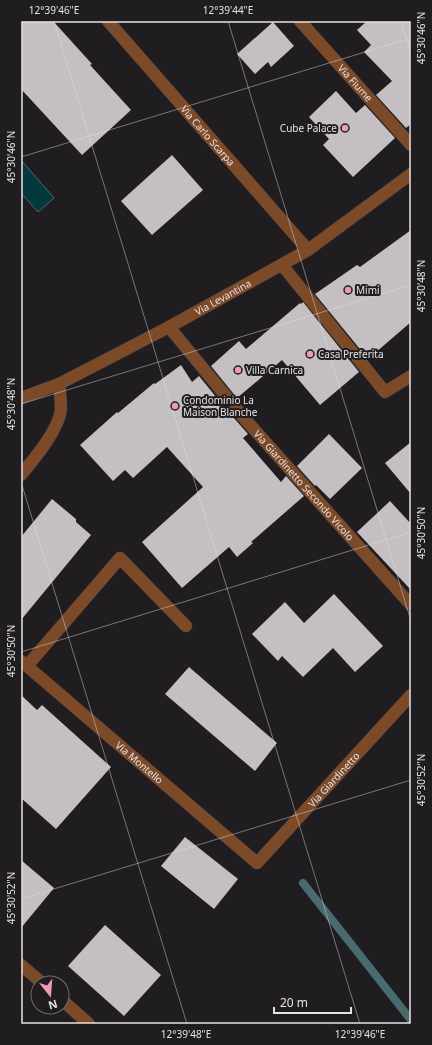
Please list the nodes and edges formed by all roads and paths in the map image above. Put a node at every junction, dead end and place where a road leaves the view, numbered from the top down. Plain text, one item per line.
1 (108, 21) edge
2 (300, 21) edge
3 (411, 145) edge
4 (411, 174) edge
5 (308, 250) junction
6 (282, 265) junction
7 (169, 327) junction
8 (411, 376) edge
9 (59, 384) junction
10 (22, 396) edge
11 (21, 475) edge
12 (411, 605) edge
13 (186, 626) dead end
14 (24, 664) edge
15 (411, 696) edge
16 (257, 863) joint
17 (21, 965) edge
18 (33, 975) edge
19 (70, 1007) edge
20 (89, 1024) edge

1 - 5 street, Via Carlo Scarpa
2 - 3 street, Via Fiume
4 - 5 street, Via Levantina
5 - 6 street, Via Levantina
6 - 7 street, Via Levantina
6 - 8 street
7 - 9 street, Via Levantina
7 - 12 street, Via Giardinetto Secondo Vicolo
9 - 10 street, Via Levantina
9 - 11 street
13 - 14 street
14 - 16 street, Via Montello
15 - 16 street, Via Giardinetto
17 - 18 street
19 - 20 street

